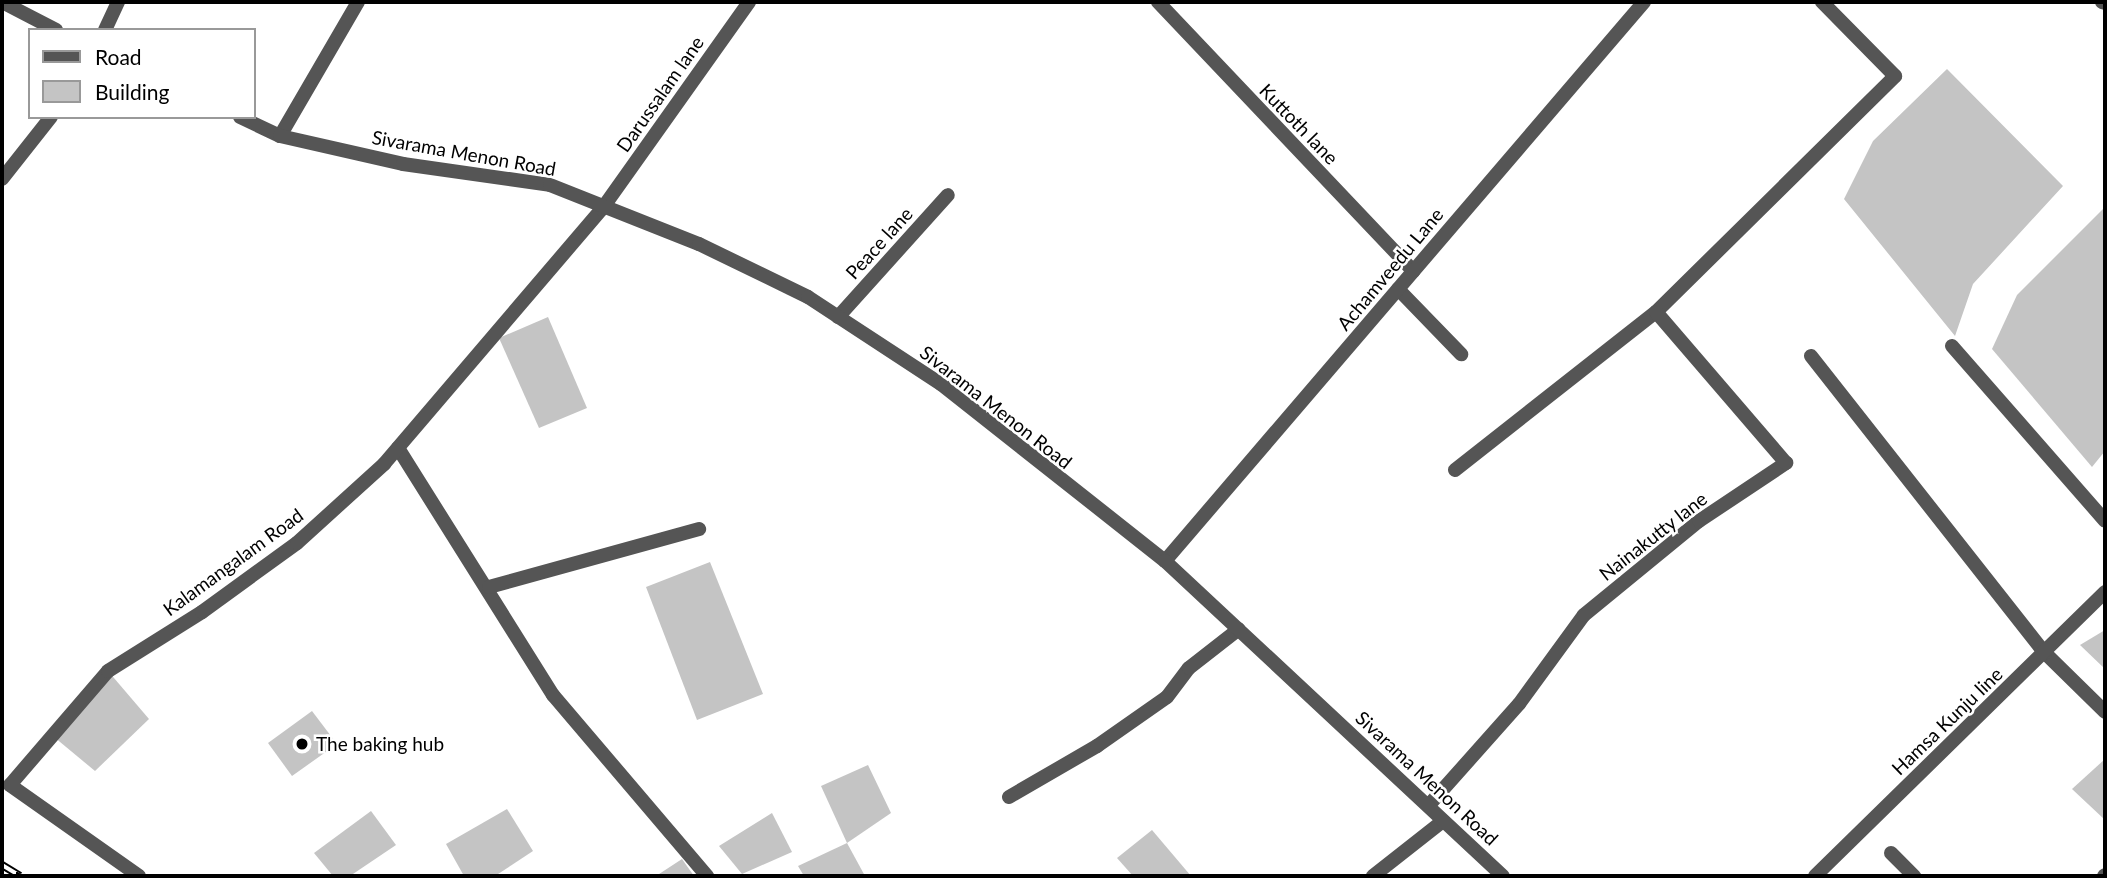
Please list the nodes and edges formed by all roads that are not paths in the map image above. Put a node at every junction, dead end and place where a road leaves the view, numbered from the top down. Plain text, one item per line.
1 (2, 2) edge
2 (118, 2) edge
3 (358, 2) edge
4 (749, 2) edge
5 (1158, 2) edge
6 (1644, 2) edge
7 (1822, 2) edge
8 (52, 28) edge
9 (106, 28) edge
10 (49, 119) edge
11 (244, 119) edge
12 (280, 136) junction
13 (2, 179) edge
14 (948, 195) dead end
15 (602, 209) junction
16 (1413, 271) junction
17 (1398, 289) junction
18 (1656, 312) junction
19 (838, 317) junction
20 (1952, 346) dead end
21 (1461, 354) dead end
22 (1811, 356) dead end
23 (398, 448) junction
24 (1455, 470) dead end
25 (2105, 521) edge
26 (699, 529) dead end
27 (1165, 561) junction
28 (489, 587) junction
29 (2105, 592) edge
30 (1239, 629) junction
31 (2045, 653) junction
32 (2105, 712) edge
33 (1009, 797) dead end
34 (1429, 805) junction
35 (1443, 821) junction
36 (1891, 853) dead end
37 (139, 876) edge
38 (707, 876) edge
39 (1373, 876) edge
40 (1503, 876) edge
41 (1815, 876) edge
42 (1914, 876) edge

1 - 8 street
2 - 9 street
3 - 12 street
4 - 15 street, Darussalam lane
5 - 16 street, Kuttoth lane
6 - 16 street, Achamveedu Lane
7 - 18 street
10 - 13 street
11 - 12 street, Sivarama Menon Road
12 - 15 street, Sivarama Menon Road
14 - 19 street, Peace lane
15 - 19 street, Sivarama Menon Road
15 - 23 street, Kalamangalam Road
16 - 17 street, Achamveedu Lane
17 - 21 street
17 - 27 street, Achamveedu Lane
18 - 24 street
18 - 34 street, Nainakutty lane
19 - 27 street, Sivarama Menon Road
20 - 25 street
22 - 31 street
23 - 28 street
23 - 37 street, Kalamangalam Road
26 - 28 street
27 - 30 street, Sivarama Menon Road
28 - 38 street
29 - 31 street, Hamsa Kunju line
30 - 33 street
30 - 34 street, Sivarama Menon Road
31 - 32 street
31 - 41 street, Hamsa Kunju line
34 - 35 street, Sivarama Menon Road
35 - 39 street
35 - 40 street, Sivarama Menon Road
36 - 42 street

